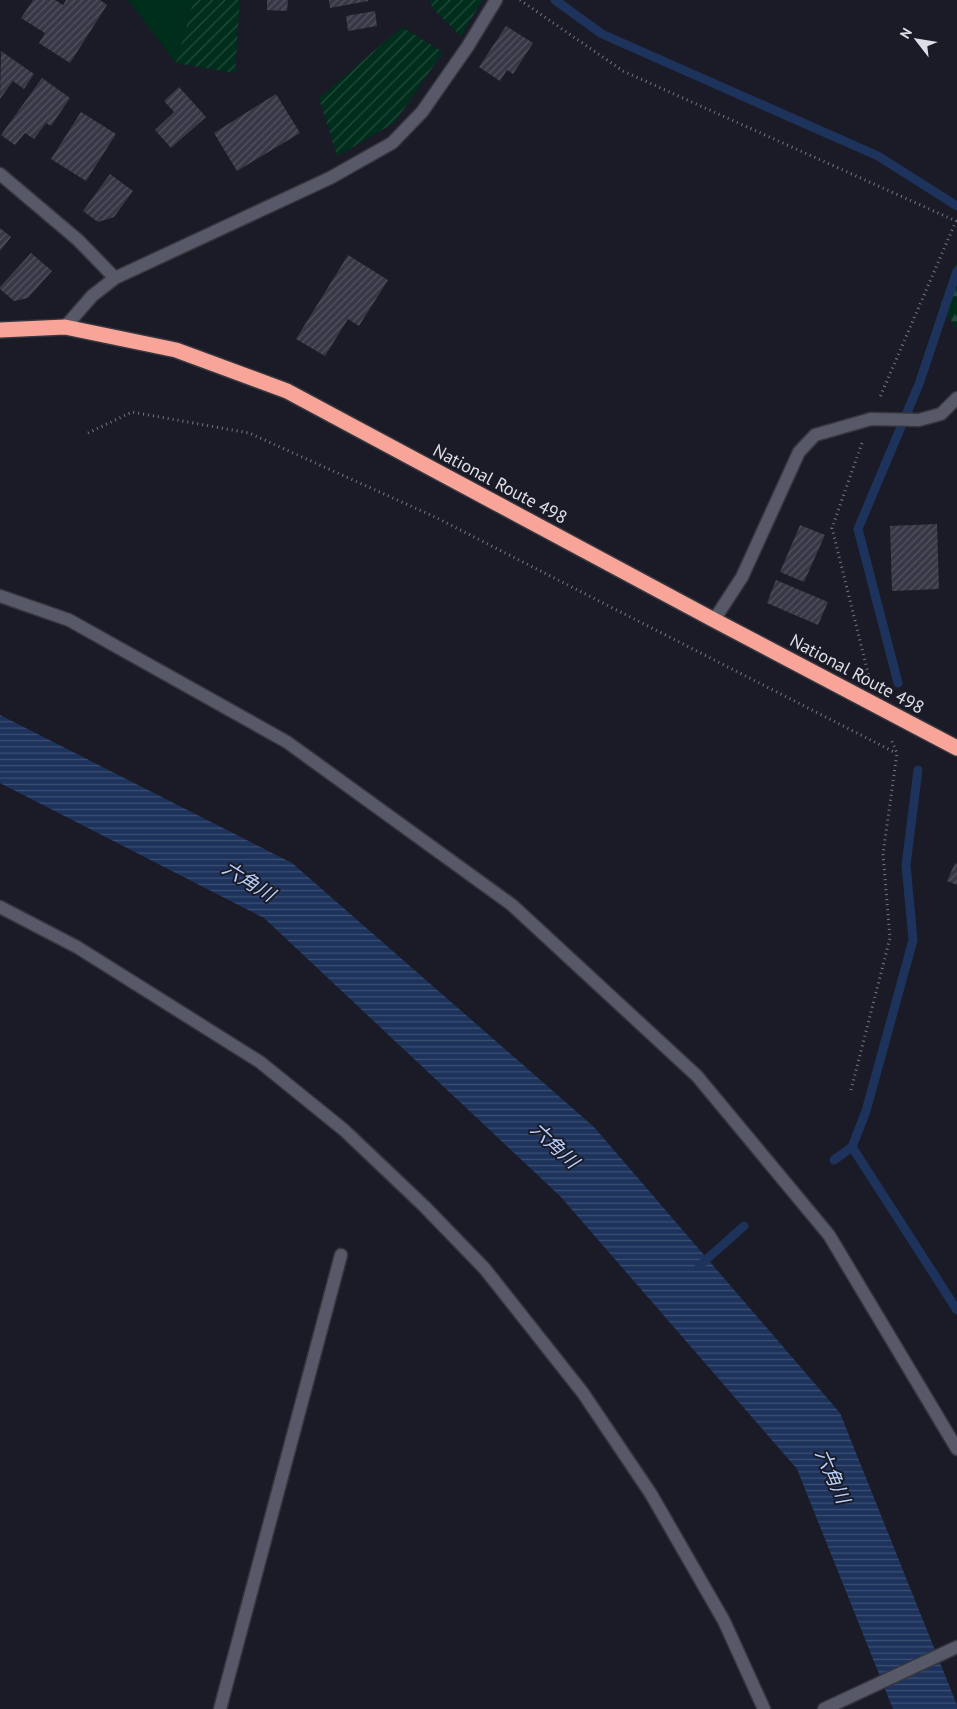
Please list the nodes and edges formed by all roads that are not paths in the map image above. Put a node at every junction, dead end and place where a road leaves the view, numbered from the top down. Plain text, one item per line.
1 (496, 0) edge
2 (0, 174) edge
3 (115, 278) junction
4 (65, 327) junction
5 (0, 330) edge
6 (957, 398) edge
7 (0, 596) edge
8 (714, 620) junction
9 (957, 748) edge
10 (0, 907) edge
11 (341, 1255) dead end
12 (957, 1449) edge
13 (957, 1648) edge
14 (220, 1709) edge
15 (764, 1709) edge
16 (824, 1709) edge

1 - 3 street
2 - 3 street
3 - 4 street
4 - 5 highway, National Route 498
4 - 8 highway, National Route 498
6 - 8 street
7 - 12 street
8 - 9 highway, National Route 498
10 - 15 street
11 - 14 street
13 - 16 street

